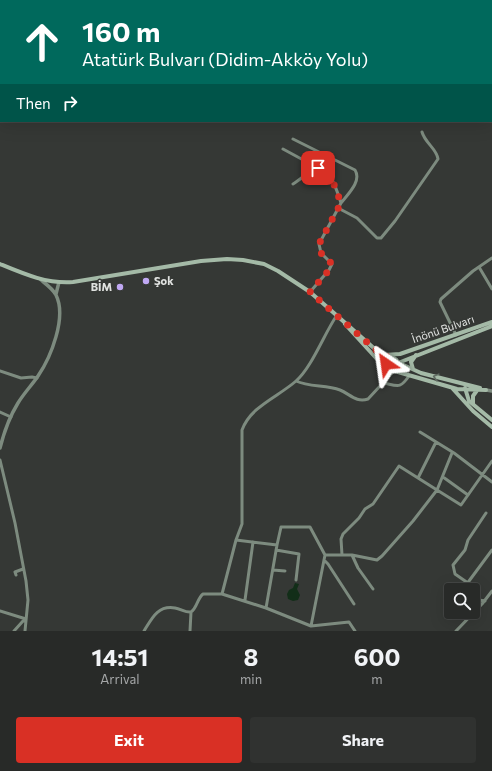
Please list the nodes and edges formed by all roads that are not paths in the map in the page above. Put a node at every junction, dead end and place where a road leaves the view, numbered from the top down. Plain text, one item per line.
1 (422, 132) dead end
2 (293, 139) dead end
3 (283, 149) dead end
4 (318, 168) junction
5 (293, 184) dead end
6 (341, 203) junction
7 (338, 208) junction
8 (492, 258) edge
9 (0, 264) edge
10 (479, 267) junction
11 (41, 280) junction
12 (59, 282) junction
13 (492, 288) edge
14 (310, 292) junction
15 (56, 294) junction
16 (337, 315) junction
17 (343, 320) junction
18 (492, 322) edge
19 (492, 326) edge
20 (456, 335) junction
21 (382, 354) junction
22 (400, 354) junction
23 (418, 354) junction
24 (392, 358) junction
25 (398, 363) junction
26 (391, 369) junction
27 (413, 369) junction
28 (0, 371) edge
29 (408, 376) junction
30 (37, 378) junction
31 (296, 381) junction
32 (453, 381) junction
33 (384, 383) junction
34 (463, 383) junction
35 (451, 387) junction
36 (478, 389) junction
37 (465, 390) junction
38 (486, 390) junction
39 (492, 391) edge
40 (473, 405) junction
41 (0, 412) edge
42 (11, 417) junction
43 (492, 420) edge
44 (492, 426) edge
45 (420, 432) dead end
46 (436, 442) junction
47 (0, 447) edge
48 (452, 453) junction
49 (0, 460) edge
50 (492, 461) edge
51 (481, 474) junction
52 (443, 477) junction
53 (418, 478) junction
54 (492, 482) edge
55 (436, 490) junction
56 (468, 495) junction
57 (486, 513) dead end
58 (236, 540) junction
59 (253, 542) junction
60 (277, 545) junction
61 (276, 550) junction
62 (492, 550) edge
63 (324, 555) junction
64 (342, 555) junction
65 (352, 555) junction
66 (324, 560) junction
67 (23, 569) junction
68 (273, 570) junction
69 (285, 571) dead end
70 (16, 575) dead end
71 (296, 580) dead end
72 (468, 583) joint
73 (373, 589) dead end
74 (492, 591) edge
75 (222, 594) junction
76 (245, 600) junction
77 (480, 600) edge
78 (485, 601) junction
79 (354, 604) dead end
80 (266, 608) junction
81 (0, 611) edge
82 (191, 612) junction
83 (26, 620) junction
84 (312, 626) junction
85 (14, 631) edge
86 (25, 631) edge
87 (144, 631) edge
88 (190, 631) edge
89 (355, 631) edge
90 (456, 631) edge

1 - 7 street
2 - 6 street
3 - 4 street
4 - 5 street
4 - 6 street
6 - 7 street
7 - 14 street
8 - 10 street
9 - 11 main road
10 - 13 street
10 - 20 street
11 - 12 main road
11 - 15 street
12 - 14 main road
12 - 15 street
14 - 16 main road
15 - 30 street
16 - 17 main road
16 - 31 street
17 - 21 main road
17 - 26 main road
18 - 20 main road, İnönü Bulvarı
19 - 23 main road, İnönü Bulvarı
20 - 22 main road, İnönü Bulvarı
21 - 22 main road
21 - 24 main road
22 - 24 main road
23 - 25 main road, İnönü Bulvarı
23 - 27 main road
24 - 25 main road
24 - 26 main road
25 - 26 main road
25 - 27 main road
26 - 29 main road
26 - 33 street
32 -> 27 main road
28 - 30 street
29 - 33 street
29 - 35 main road
30 - 42 street
31 - 33 street
31 - 58 street
32 - 34 main road
32 - 35 main road
34 - 37 main road
34 - 38 main road
35 - 37 main road
35 - 44 main road
36 - 37 main road
36 - 38 main road
36 - 40 main road
37 - 40 main road
38 - 39 street
40 - 43 main road
41 - 42 street
42 - 47 street
45 - 46 street
46 - 48 street
46 - 53 street
48 - 51 street
48 - 52 street
49 - 67 street
50 - 51 street
51 - 54 street
51 - 56 street
52 - 55 street
52 - 56 street
53 - 55 street
53 - 64 street
55 - 56 street
55 - 65 street
57 - 72 street
58 - 59 street
58 - 75 street
59 - 60 street
59 - 76 street
60 - 61 street
60 - 63 street
61 - 68 street
61 - 71 street
62 - 72 street
63 - 64 street
63 - 66 street
64 - 65 street
65 - 73 street
66 - 79 street
66 - 84 street
67 - 70 street
67 - 83 street
68 - 69 street
68 - 80 street
74 - 78 street
75 - 76 street
75 - 82 street
76 - 80 street
77 - 78 street
78 - 90 street
80 - 84 street
81 - 83 street
82 - 87 street
82 - 88 street
83 - 85 street
83 - 86 street
84 - 89 street

